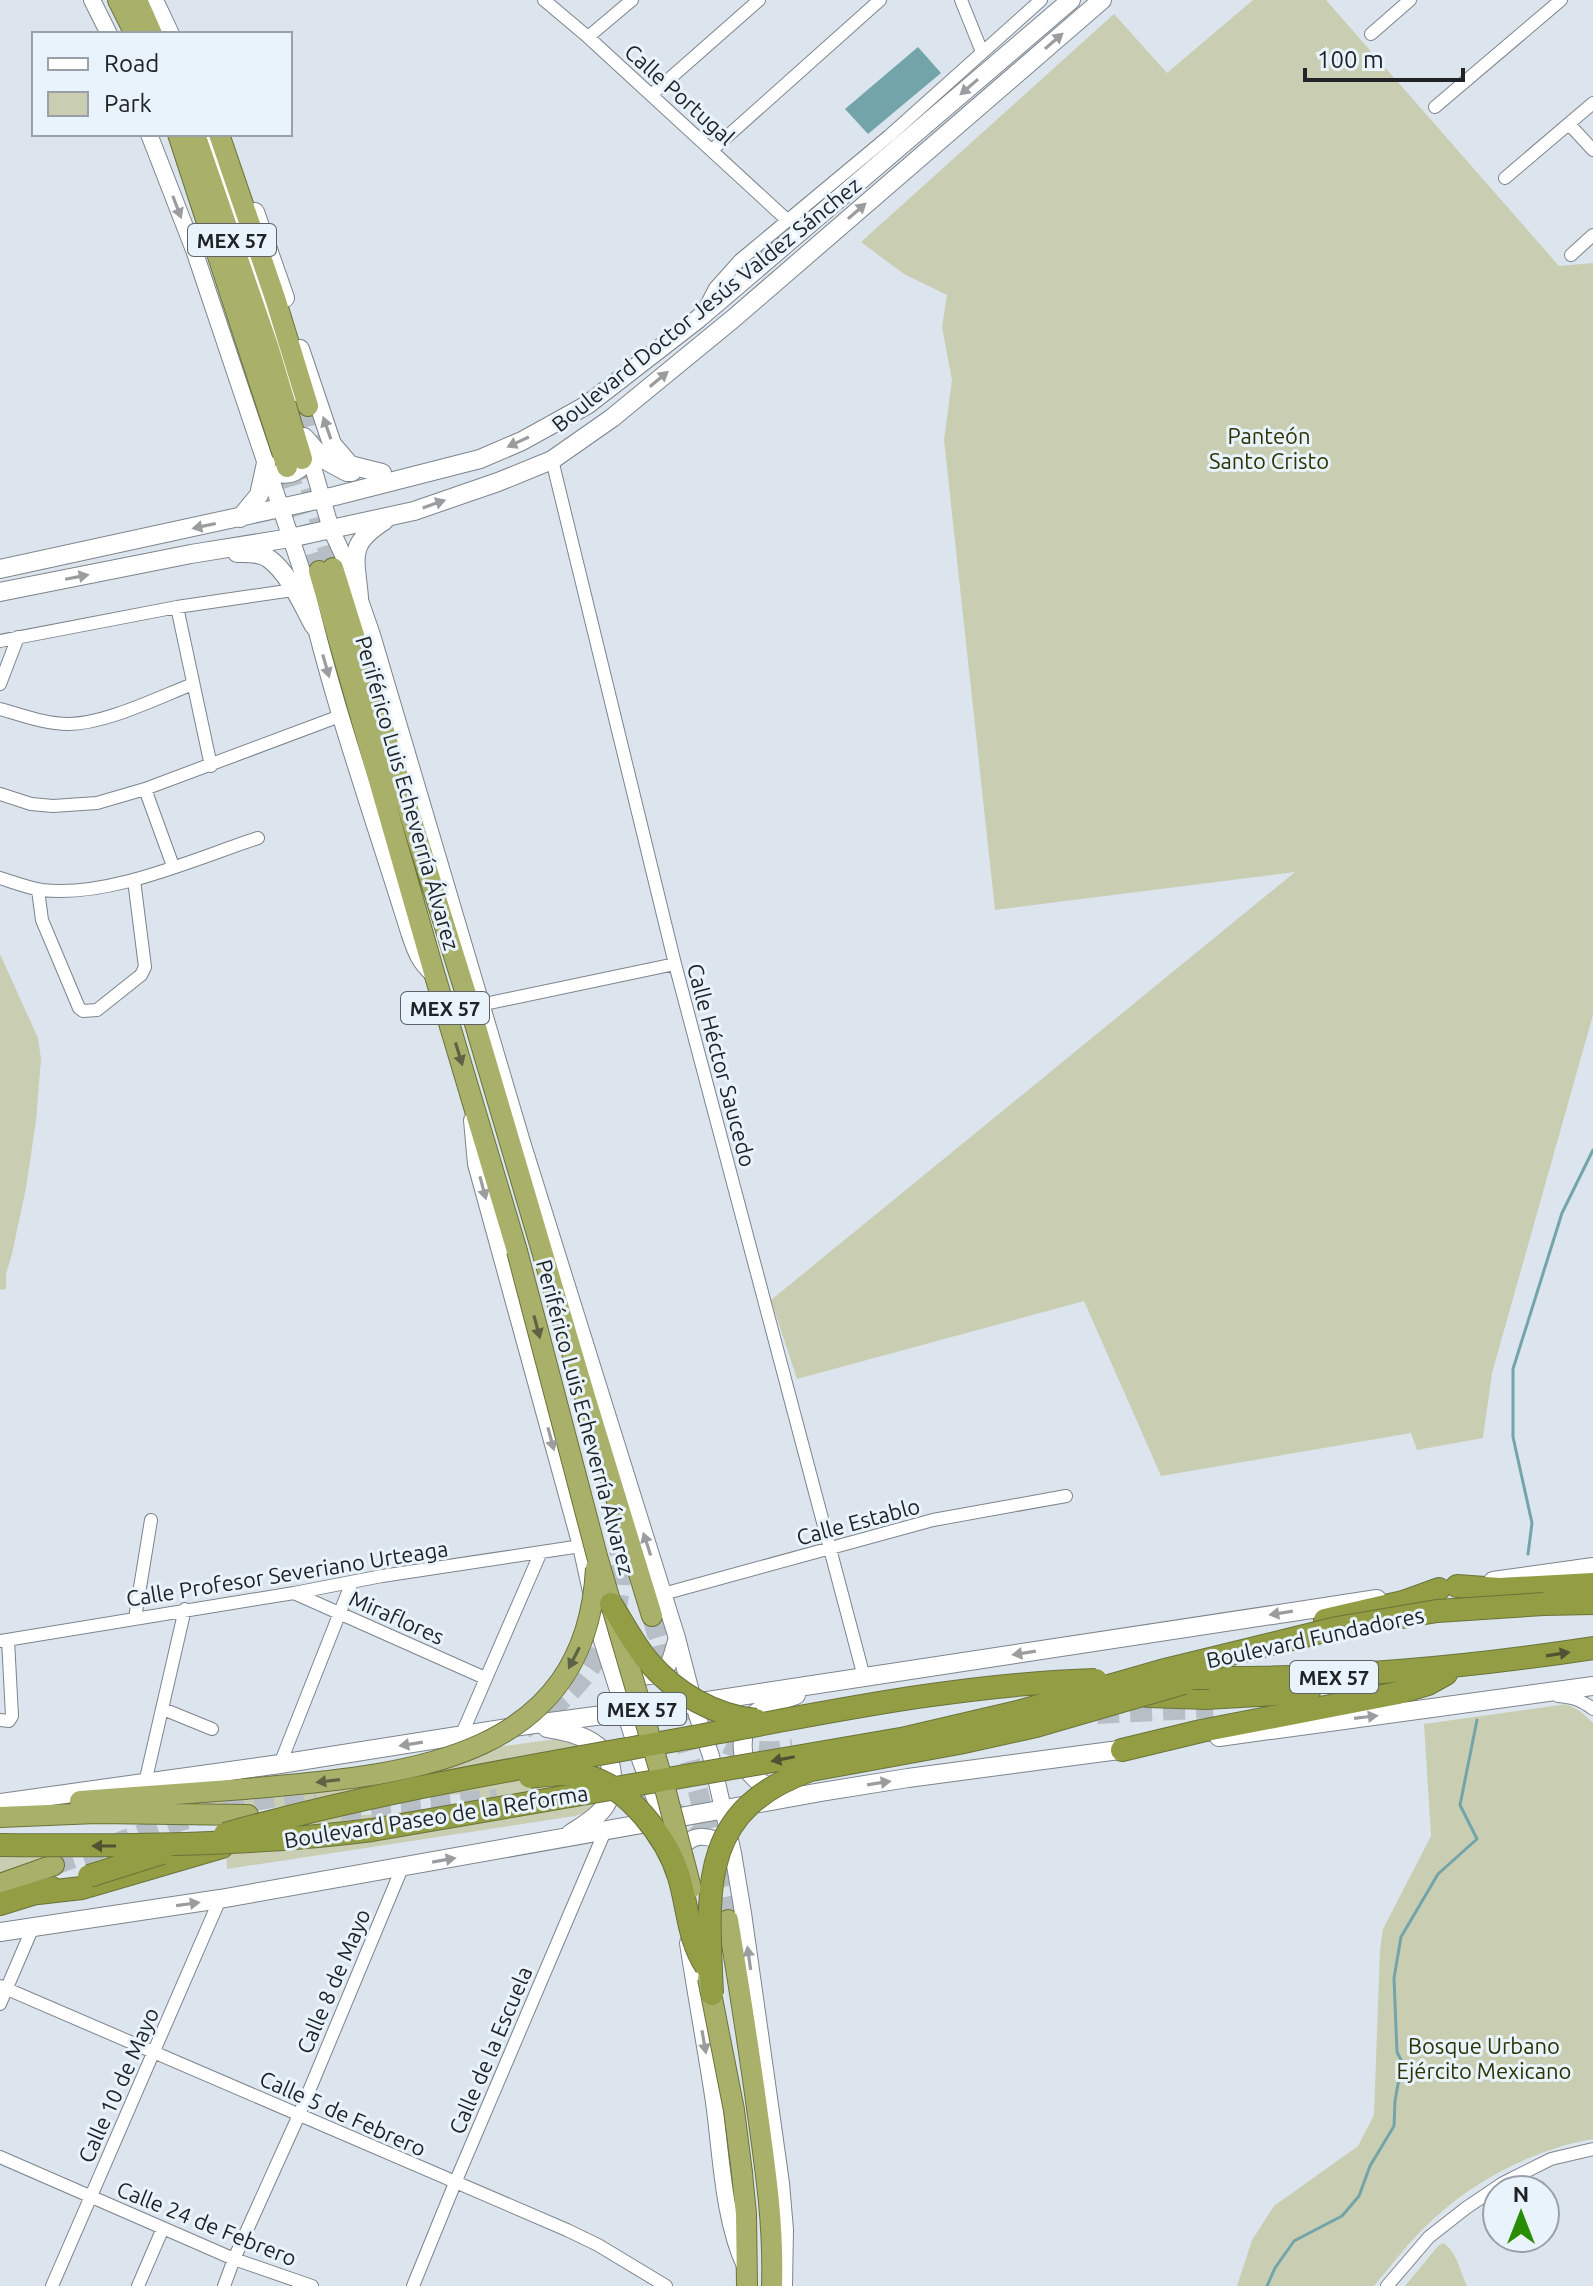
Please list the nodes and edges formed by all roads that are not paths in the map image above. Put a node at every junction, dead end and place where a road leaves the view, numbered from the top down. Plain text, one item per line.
1 (92, 0) edge
2 (110, 0) edge
3 (118, 0) edge
4 (137, 0) edge
5 (155, 0) edge
6 (544, 0) edge
7 (632, 0) edge
8 (759, 0) edge
9 (880, 0) edge
10 (961, 0) edge
11 (1041, 0) edge
12 (1071, 0) edge
13 (1410, 0) edge
14 (1561, 0) edge
15 (1100, 1) edge
16 (1027, 5) edge
17 (108, 32) edge
18 (124, 32) edge
19 (134, 32) edge
20 (151, 32) edge
21 (170, 32) edge
22 (1371, 34) dead end
23 (588, 37) junction
24 (982, 52) junction
25 (651, 95) junction
26 (1593, 103) edge
27 (1435, 107) dead end
28 (1569, 124) junction
29 (150, 136) edge
30 (166, 136) edge
31 (179, 136) edge
32 (199, 136) edge
33 (199, 136) edge
34 (209, 136) edge
35 (220, 136) edge
36 (227, 136) edge
37 (712, 150) junction
38 (1593, 150) edge
39 (1505, 178) dead end
40 (235, 217) junction
41 (787, 220) junction
42 (1593, 235) edge
43 (1571, 255) dead end
44 (237, 311) junction
45 (698, 319) junction
46 (308, 406) tunnel mouth
47 (304, 437) junction
48 (552, 460) junction
49 (287, 463) junction
50 (436, 471) junction
51 (382, 473) junction
52 (323, 499) junction
53 (280, 509) junction
54 (392, 516) junction
55 (240, 518) junction
56 (331, 529) junction
57 (290, 538) junction
58 (191, 554) junction
59 (0, 569) edge
60 (323, 573) junction
61 (0, 592) edge
62 (352, 600) junction
63 (177, 607) junction
64 (314, 626) joint
65 (18, 637) junction
66 (0, 641) edge
67 (0, 684) edge
68 (193, 684) junction
69 (0, 709) edge
70 (340, 716) junction
71 (211, 766) junction
72 (145, 789) junction
73 (0, 794) edge
74 (258, 838) dead end
75 (173, 866) junction
76 (0, 878) edge
77 (134, 880) junction
78 (38, 890) junction
79 (675, 964) junction
80 (435, 976) junction
81 (476, 1006) junction
82 (468, 1083) junction
83 (586, 1400) junction
84 (1066, 1496) dead end
85 (151, 1520) dead end
86 (832, 1549) junction
87 (589, 1551) junction
88 (619, 1551) tunnel mouth
89 (540, 1554) junction
90 (1593, 1567) edge
91 (352, 1582) junction
92 (1593, 1584) edge
93 (1448, 1588) junction
94 (1543, 1588) junction
95 (294, 1593) junction
96 (663, 1594) junction
97 (1593, 1603) edge
98 (611, 1604) junction
99 (185, 1609) junction
100 (340, 1614) junction
101 (653, 1616) tunnel mouth
102 (135, 1618) junction
103 (677, 1638) junction
104 (4, 1640) edge
105 (1593, 1648) edge
106 (1179, 1656) dead end
107 (608, 1658) junction
108 (1457, 1668) junction
109 (864, 1677) junction
110 (485, 1678) junction
111 (1421, 1679) junction
112 (820, 1684) junction
113 (1593, 1686) edge
114 (1539, 1695) junction
115 (694, 1703) junction
116 (1213, 1707) tunnel mouth
117 (163, 1709) junction
118 (1593, 1709) edge
119 (627, 1713) junction
120 (5, 1720) edge
121 (527, 1725) junction
122 (212, 1729) dead end
123 (461, 1736) junction
124 (675, 1740) joint
125 (1122, 1750) junction
126 (280, 1764) junction
127 (681, 1778) joint
128 (145, 1783) junction
129 (821, 1792) junction
130 (0, 1805) edge
131 (722, 1810) junction
132 (248, 1815) dead end
133 (0, 1817) edge
134 (665, 1822) junction
135 (605, 1831) junction
136 (565, 1838) junction
137 (0, 1845) edge
138 (733, 1853) junction
139 (676, 1864) junction
140 (54, 1865) tunnel mouth
141 (402, 1868) junction
142 (98, 1878) junction
143 (0, 1884) edge
144 (220, 1899) junction
145 (0, 1904) edge
146 (728, 1920) tunnel mouth
147 (33, 1927) junction
148 (0, 1932) edge
149 (706, 1966) junction
150 (3, 1988) edge
151 (712, 1994) junction
152 (0, 2004) edge
153 (154, 2052) junction
154 (299, 2115) junction
155 (1593, 2149) edge
156 (0, 2157) edge
157 (455, 2183) junction
158 (91, 2196) junction
159 (163, 2228) junction
160 (234, 2259) junction
161 (747, 2279) edge
162 (52, 2286) edge
163 (138, 2286) edge
164 (224, 2286) edge
165 (312, 2286) edge
166 (413, 2286) edge
167 (666, 2286) edge
168 (772, 2286) edge
169 (784, 2286) edge
170 (1387, 2286) edge

1 - 17 street
2 - 18 highway
3 - 19 highway
4 - 20 highway
5 - 21 street
6 - 23 street, Calle Portugal
7 - 23 street
8 - 25 street
9 - 37 street
10 - 24 street
11 - 16 street, Boulevard Doctor Jesús Valdez Sánchez
12 -> 45 main road, Boulevard Doctor Jesús Valdez Sánchez
13 - 22 street
14 - 27 street
48 -> 15 main road, Boulevard Doctor Jesús Valdez Sánchez
16 - 24 street, Boulevard Doctor Jesús Valdez Sánchez
23 - 25 street, Calle Portugal
24 - 41 street, Boulevard Doctor Jesús Valdez Sánchez
25 - 37 street, Calle Portugal
26 - 28 street
28 - 38 street
28 - 39 street
29 -> 49 street
30 - 44 highway
31 - 44 highway, MEX 57
32 - 49 highway, MEX 57
33 - 40 highway
34 - 40 street
35 - 46 highway
51 -> 36 main road
37 - 41 street, Calle Portugal
40 - 47 street
41 - 45 street, Boulevard Doctor Jesús Valdez Sánchez
42 - 43 street
44 - 49 highway, MEX 57
45 -> 50 main road, Boulevard Doctor Jesús Valdez Sánchez
47 - 49 street
47 - 51 main road
54 -> 48 main road, Boulevard Doctor Jesús Valdez Sánchez
48 - 79 street, Calle Héctor Saucedo
49 - 52 street
49 - 53 street
49 - 55 main road
50 - 51 main road
50 - 52 main road, Boulevard Doctor Jesús Valdez Sánchez
52 - 53 main road, Boulevard Doctor Jesús Valdez Sánchez
52 - 56 street
53 - 55 main road, Boulevard Doctor Jesús Valdez Sánchez
53 - 57 street
54 - 56 main road, Boulevard Doctor Jesús Valdez Sánchez
54 - 62 main road
55 -> 59 main road, Boulevard Doctor Jesús Valdez Sánchez
56 - 57 main road, Boulevard Doctor Jesús Valdez Sánchez
56 - 60 street
57 - 58 main road, Boulevard Doctor Jesús Valdez Sánchez
57 - 60 street
58 - 60 main road
61 -> 58 main road, Boulevard Doctor Jesús Valdez Sánchez
60 - 62 highway, Periférico Luis Echeverría Álvarez / MEX 57
60 - 63 street
60 - 64 main road
60 - 80 highway, Periférico Luis Echeverría Álvarez / MEX 57
62 - 81 highway, Periférico Luis Echeverría Álvarez / MEX 57
63 - 65 street
63 - 68 street
64 -> 70 street
65 - 66 street
65 - 67 street
68 - 69 street
68 - 71 street
70 - 71 street
70 - 80 street
71 - 72 street
72 - 73 street
72 - 75 street
74 - 75 street
75 - 77 street
76 - 78 street
77 - 78 street
77 - 78 street
79 - 81 street
79 - 86 street, Calle Héctor Saucedo
80 -> 82 highway, Periférico Luis Echeverría Álvarez / MEX 57
81 - 83 highway, Periférico Luis Echeverría Álvarez / MEX 57
96 -> 81 street
82 -> 87 highway, Periférico Luis Echeverría Álvarez / MEX 57, bridge
82 -> 87 street
83 - 88 highway
83 - 101 highway, Periférico Luis Echeverría Álvarez / MEX 57
84 - 86 street, Calle Establo
85 - 102 street
86 - 96 street, Calle Establo
86 - 109 street, Calle Héctor Saucedo
87 - 89 street, Calle Profesor Severiano Urteaga
87 - 98 highway, Periférico Luis Echeverría Álvarez / MEX 57, bridge
87 - 107 street
87 -> 130 highway, bridge
89 - 91 street, Calle Profesor Severiano Urteaga
89 - 110 street
90 - 94 main road
91 - 95 street, Calle Profesor Severiano Urteaga
91 - 100 street
92 - 94 highway
93 - 94 highway
93 - 106 highway
93 -> 109 main road
94 - 97 highway, Boulevard Fundadores / MEX 57
94 -> 127 highway, Boulevard Fundadores / MEX 57, bridge
94 - 151 highway, bridge
95 - 99 street, Calle Profesor Severiano Urteaga
95 - 100 street, Miraflores
96 - 103 street
98 - 111 highway, bridge
98 - 149 highway, Periférico Luis Echeverría Álvarez / MEX 57, bridge
99 - 102 street, Calle Profesor Severiano Urteaga
99 - 117 street
100 - 110 street, Miraflores
100 - 126 street
102 - 104 street, Calle Profesor Severiano Urteaga
103 - 107 street
103 - 115 street
104 - 120 street
108 -> 105 highway, Boulevard Fundadores / MEX 57
107 - 119 street
108 - 111 highway
108 - 124 highway, Boulevard Fundadores / MEX 57, bridge
108 - 125 highway
109 - 112 main road
110 - 123 street
111 - 116 highway
112 - 115 main road
112 - 129 main road
113 - 114 main road
114 - 118 street
125 -> 114 main road
115 - 119 main road
115 - 131 street
117 - 122 street
117 - 128 street
119 - 121 main road
119 - 134 street
121 - 123 main road
121 - 136 main road
123 -> 126 main road
124 - 142 highway, Boulevard Paseo de la Reforma / MEX 57, bridge
129 -> 125 main road
126 - 128 main road
127 -> 137 highway, Boulevard Paseo de la Reforma / MEX 57, bridge
128 - 130 main road
129 - 131 main road
131 - 134 main road
131 - 138 street
132 - 133 highway
134 - 135 main road
134 - 139 street
135 - 136 main road
135 - 157 street, Calle de la Escuela
141 -> 136 main road
138 - 139 street
169 -> 138 street
139 -> 161 street
140 - 143 highway
141 - 144 main road
141 - 154 street, Calle 8 de Mayo
142 - 145 highway, Boulevard Paseo de la Reforma / MEX 57
142 - 149 highway, bridge
147 -> 144 main road
144 - 153 street, Calle 10 de Mayo
146 - 168 highway
147 - 148 main road
147 - 150 street
149 - 151 highway, Periférico Luis Echeverría Álvarez / MEX 57, bridge
150 - 152 street
150 - 153 street, Calle 5 de Febrero
151 - 161 highway, Periférico Luis Echeverría Álvarez / MEX 57, bridge
153 - 154 street, Calle 5 de Febrero
153 - 158 street, Calle 10 de Mayo
154 - 157 street, Calle 5 de Febrero
154 - 160 street, Calle 8 de Mayo
155 - 170 street
156 - 158 street, Calle 24 de Febrero
157 - 166 street, Calle de la Escuela
157 - 167 street, Calle 5 de Febrero
158 - 159 street, Calle 24 de Febrero
158 - 162 street, Calle 10 de Mayo
159 - 160 street, Calle 24 de Febrero
159 - 163 street
160 - 164 street, Calle 8 de Mayo
160 - 165 street, Calle 24 de Febrero

